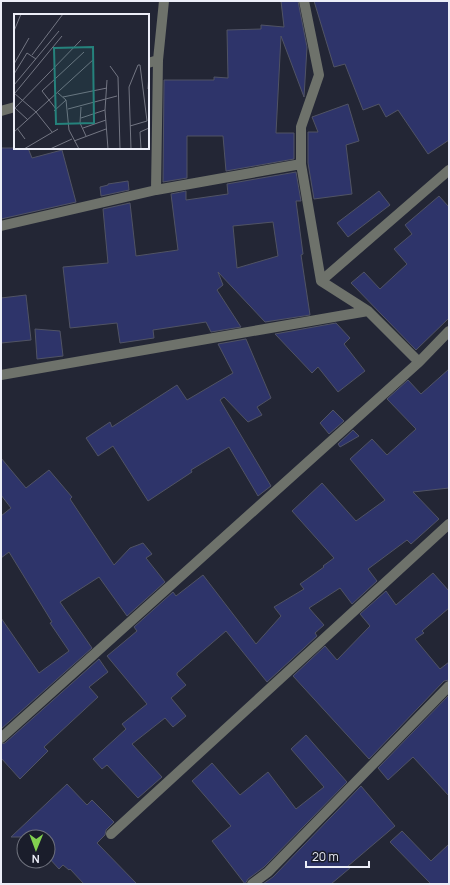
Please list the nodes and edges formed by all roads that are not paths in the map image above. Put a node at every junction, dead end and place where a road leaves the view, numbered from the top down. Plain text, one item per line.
1 (164, 1) edge
2 (304, 1) edge
3 (153, 62) edge
4 (14, 107) edge
5 (1, 111) edge
6 (301, 164) junction
7 (447, 176) edge
8 (156, 190) junction
9 (1, 226) edge
10 (321, 281) junction
11 (368, 311) junction
12 (449, 331) edge
13 (419, 362) junction
14 (1, 375) edge
15 (449, 524) edge
16 (449, 686) edge
17 (1, 738) edge
18 (111, 834) dead end
19 (252, 884) edge

1 - 3 street
2 - 6 street
3 - 8 street
4 - 5 street
6 - 8 street
6 - 10 street
7 - 10 street
8 - 9 street
10 - 11 street
11 - 13 street
11 - 14 street
12 - 13 street
13 - 17 street
15 - 18 street
16 - 19 street

